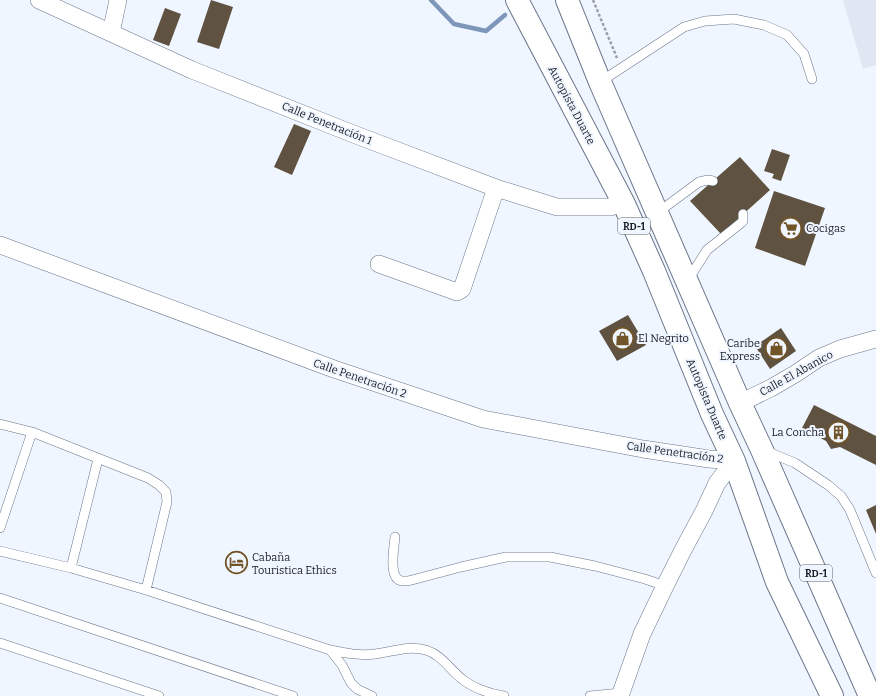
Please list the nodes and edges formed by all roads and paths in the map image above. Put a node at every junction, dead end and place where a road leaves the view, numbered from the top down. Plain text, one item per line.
1 (39, 0) edge
2 (118, 0) edge
3 (517, 0) edge
4 (567, 0) edge
5 (593, 0) edge
6 (111, 33) junction
7 (621, 68) junction
8 (812, 79) dead end
9 (600, 82) junction
10 (713, 181) dead end
11 (496, 188) junction
12 (623, 202) junction
13 (657, 213) junction
14 (743, 214) dead end
15 (0, 245) edge
16 (379, 264) dead end
17 (687, 281) junction
18 (876, 339) edge
19 (740, 403) junction
20 (0, 424) edge
21 (32, 432) junction
22 (762, 450) junction
23 (98, 459) junction
24 (734, 460) junction
25 (0, 528) edge
26 (395, 537) dead end
27 (0, 551) edge
28 (71, 568) junction
29 (876, 573) edge
30 (664, 586) junction
31 (146, 590) junction
32 (0, 598) edge
33 (0, 643) edge
34 (330, 650) junction
35 (876, 686) edge
36 (620, 694) edge
37 (159, 696) edge
38 (293, 696) edge
39 (372, 696) edge
40 (504, 696) edge
41 (590, 696) edge
42 (830, 696) edge
43 (872, 696) edge

1 - 6 street, Calle Penetración 1
2 - 6 street
3 - 12 highway, Autopista Duarte / RD-1
4 - 9 highway, RD-1
5 - 7 path
6 - 11 street, Calle Penetración 1
7 - 8 lane
7 - 9 lane
9 - 13 highway, RD-1
10 - 13 lane
11 - 12 street, Calle Penetración 1
11 - 16 street
12 - 24 highway, Autopista Duarte / RD-1
13 - 17 highway, RD-1
14 - 17 lane
15 - 24 street, Calle Penetración 2
17 - 19 highway, RD-1
18 - 19 street, Calle El Abanico
19 - 22 highway, RD-1
20 - 21 lane
21 - 23 lane
21 - 25 lane
22 - 29 lane
22 - 43 highway, RD-1
23 - 28 lane
23 - 31 lane
24 - 30 street
24 - 42 highway, Autopista Duarte / RD-1
26 - 30 lane
27 - 28 lane
28 - 31 lane
30 - 36 street
31 - 34 lane
32 - 38 lane
33 - 37 lane
34 - 39 lane
34 - 40 lane
35 - 43 lane
36 - 41 lane

